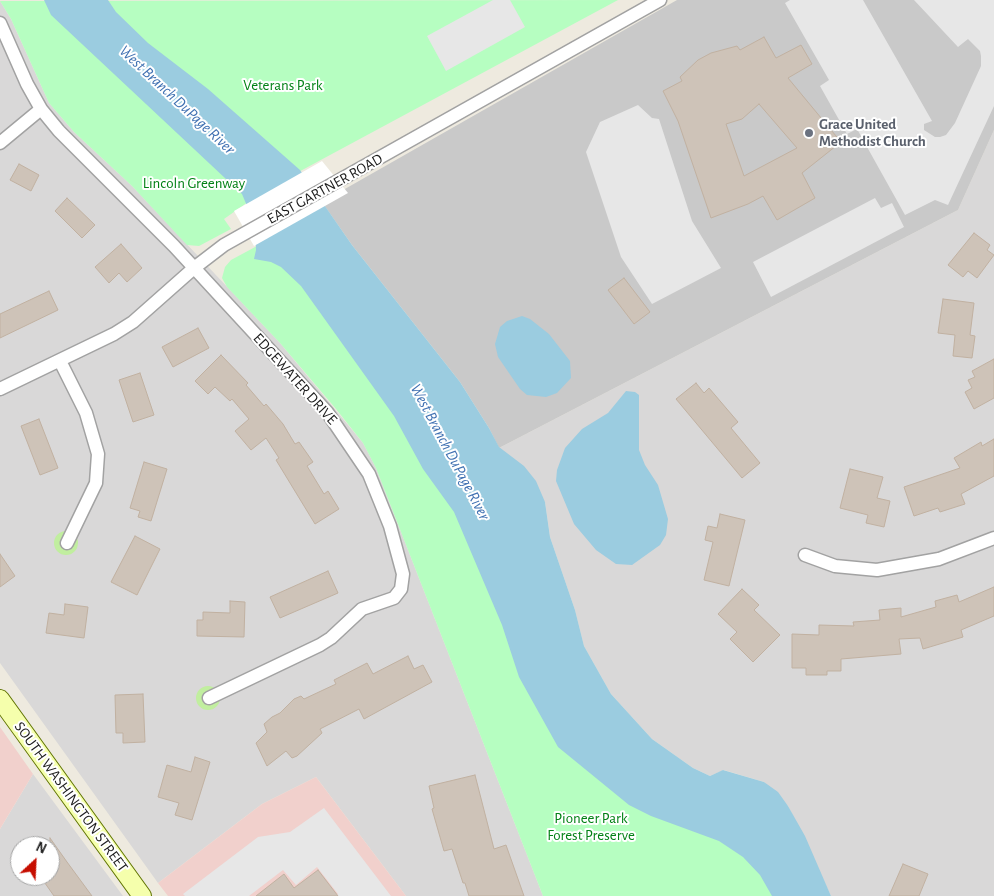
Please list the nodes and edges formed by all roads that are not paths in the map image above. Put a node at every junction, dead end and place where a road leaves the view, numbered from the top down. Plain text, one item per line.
1 (660, 0) edge
2 (0, 23) edge
3 (41, 109) junction
4 (0, 143) edge
5 (194, 268) junction
6 (60, 361) junction
7 (0, 389) edge
8 (994, 538) edge
9 (67, 543) dead end
10 (805, 554) dead end
11 (209, 698) dead end
12 (0, 699) edge
13 (142, 896) edge

1 - 5 street, EAST GARTNER ROAD
2 - 3 street, EDGEWATER DRIVE
3 - 4 street
3 - 5 street, EDGEWATER DRIVE
5 - 6 street, EAST GARTNER ROAD
5 - 11 street, EDGEWATER DRIVE
6 - 7 street, EAST GARTNER ROAD
6 - 9 street
8 - 10 street
12 - 13 main road, SOUTH WASHINGTON STREET

